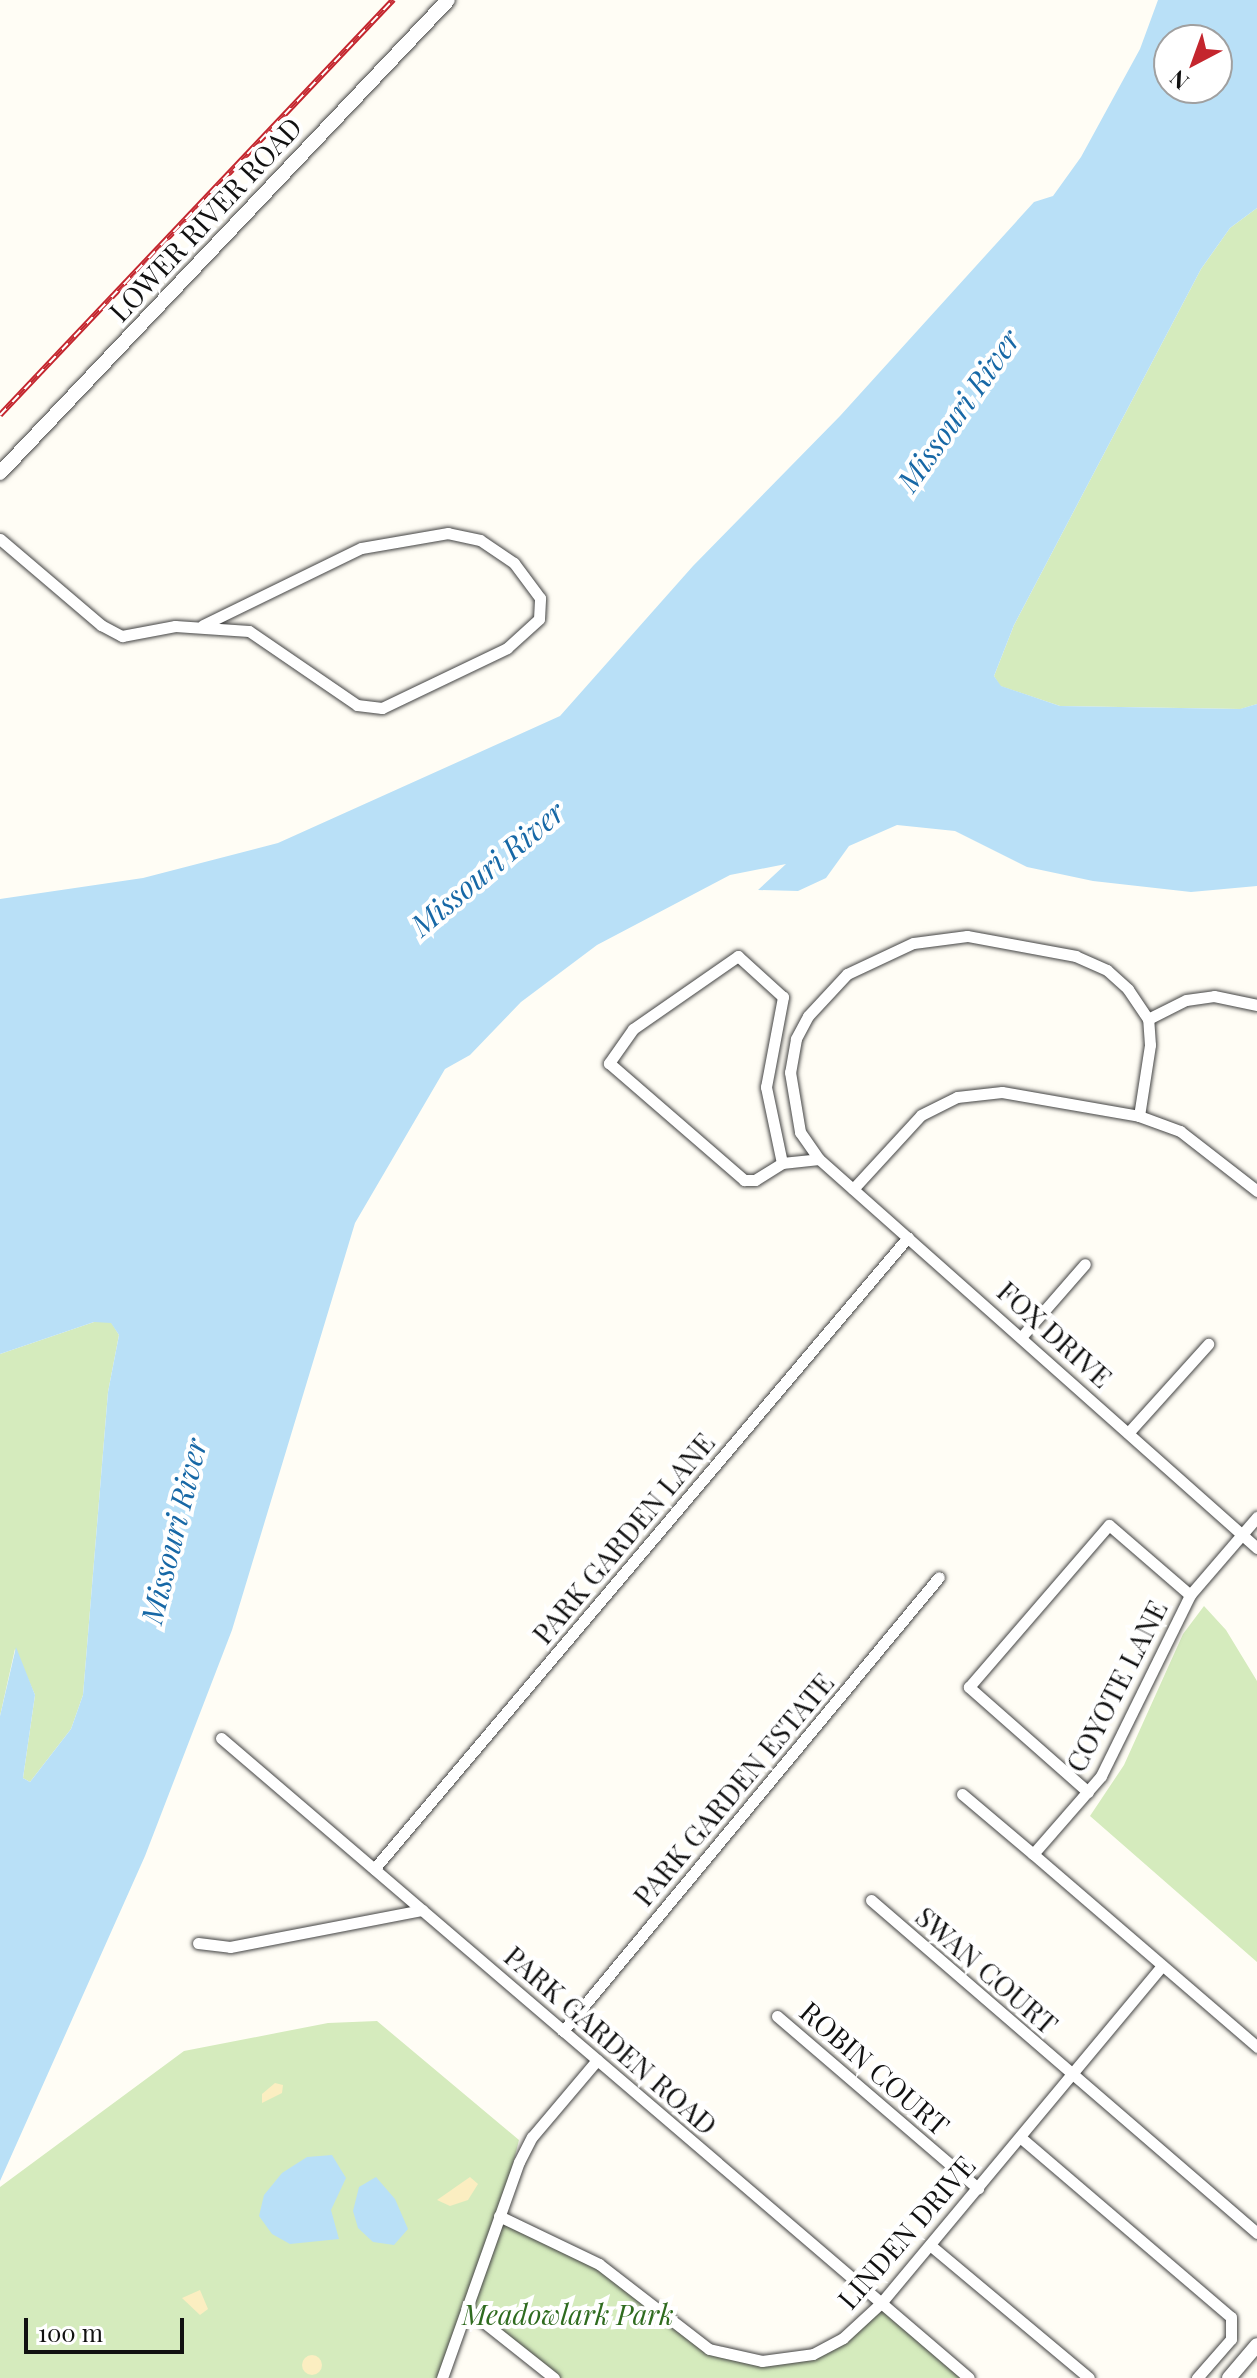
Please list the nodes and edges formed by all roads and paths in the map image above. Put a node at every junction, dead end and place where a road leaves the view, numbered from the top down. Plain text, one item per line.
1 (448, 0) edge
2 (0, 473) edge
3 (0, 539) edge
4 (203, 625) junction
5 (1257, 1005) edge
6 (1148, 1019) junction
7 (1139, 1116) junction
8 (819, 1159) junction
9 (782, 1163) junction
10 (853, 1189) junction
11 (1257, 1191) edge
12 (908, 1237) junction
13 (1085, 1264) dead end
14 (1023, 1335) junction
15 (1208, 1344) dead end
16 (1128, 1433) junction
17 (1257, 1517) edge
18 (1242, 1535) junction
19 (1257, 1548) edge
20 (939, 1577) dead end
21 (1190, 1595) junction
22 (221, 1738) dead end
23 (1088, 1792) junction
24 (962, 1794) dead end
25 (1033, 1854) junction
26 (374, 1869) junction
27 (871, 1900) dead end
28 (422, 1910) junction
29 (198, 1943) dead end
30 (1161, 1967) junction
31 (777, 2016) dead end
32 (563, 2031) junction
33 (1257, 2047) edge
34 (597, 2060) junction
35 (1072, 2076) junction
36 (1020, 2137) junction
37 (978, 2188) junction
38 (499, 2216) junction
39 (1257, 2233) edge
40 (930, 2245) junction
41 (881, 2303) junction
42 (467, 2309) junction
43 (1257, 2345) edge
44 (442, 2378) edge
45 (554, 2378) edge
46 (969, 2378) edge
47 (1089, 2378) edge
48 (1197, 2378) edge
49 (1229, 2378) edge

1 - 2 street, LOWER RIVER ROAD
3 - 4 street
4 - 4 street
5 - 6 street
6 - 7 street
6 - 8 street, FOX DRIVE
7 - 10 street
7 - 11 street
8 - 9 street
8 - 10 street, FOX DRIVE
9 - 9 street
10 - 12 street, FOX DRIVE
12 - 14 street, FOX DRIVE
12 - 26 street, PARK GARDEN LANE
13 - 14 street
14 - 16 street, FOX DRIVE
15 - 16 street
16 - 18 street, FOX DRIVE
17 - 18 street, COYOTE LANE
18 - 19 street, FOX DRIVE
18 - 21 street, COYOTE LANE
20 - 32 street, PARK GARDEN ESTATE
21 - 23 street, COYOTE LANE
21 - 23 street
22 - 26 street, PARK GARDEN ROAD
23 - 25 street, COYOTE LANE
24 - 25 street
25 - 30 street
26 - 28 street, PARK GARDEN ROAD
27 - 35 street, SWAN COURT
28 - 29 street
28 - 32 street, PARK GARDEN ROAD
30 - 33 street
30 - 35 street, LINDEN DRIVE
31 - 37 street, ROBIN COURT
32 - 34 street, PARK GARDEN ROAD
34 - 38 street
34 - 41 street, PARK GARDEN ROAD
35 - 36 street, LINDEN DRIVE
35 - 39 street, SWAN COURT
36 - 37 street, LINDEN DRIVE
36 - 48 street
37 - 40 street, LINDEN DRIVE
38 - 41 street, LINDEN DRIVE
38 - 42 street
40 - 41 street, LINDEN DRIVE
40 - 47 street
41 - 46 street, PARK GARDEN ROAD
42 - 44 street
42 - 45 street
43 - 49 street

